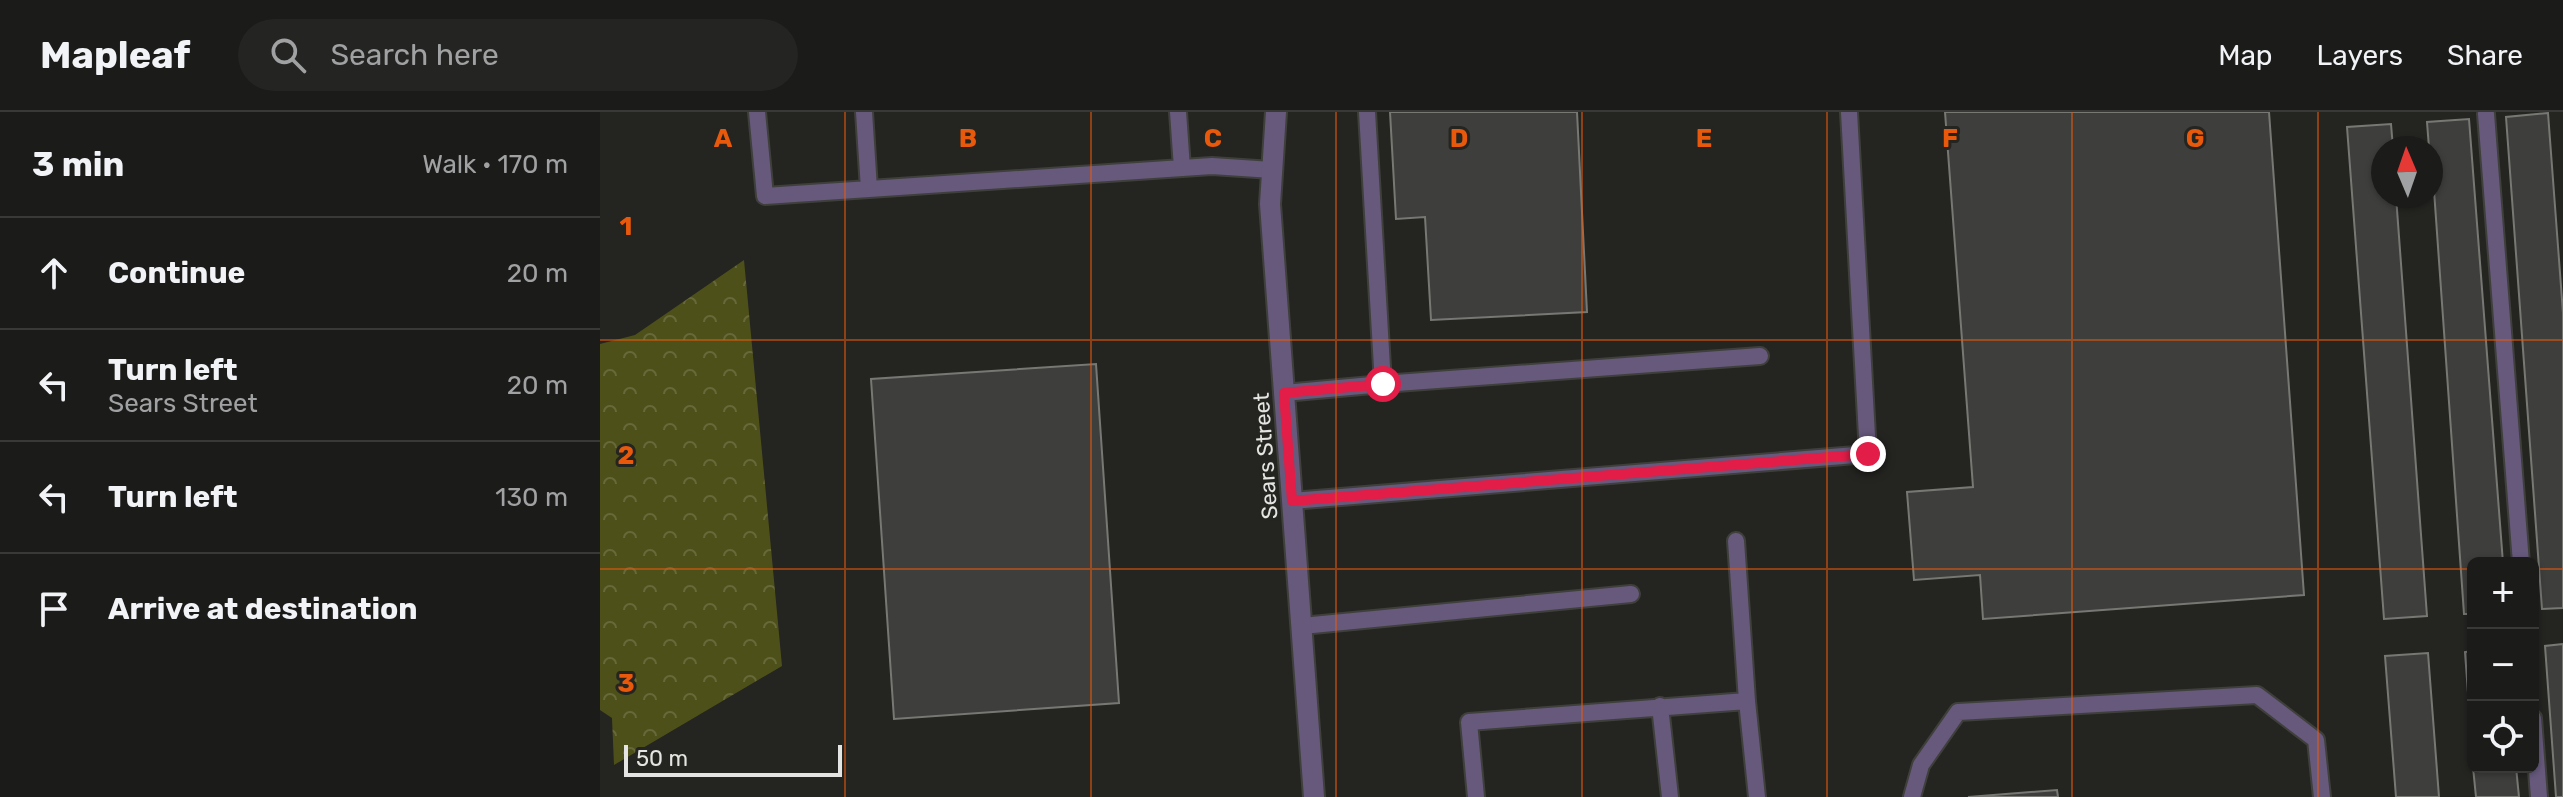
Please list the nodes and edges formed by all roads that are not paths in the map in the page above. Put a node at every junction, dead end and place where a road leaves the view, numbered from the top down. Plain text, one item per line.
1 (757, 112) edge
2 (864, 112) edge
3 (1178, 112) edge
4 (1276, 112) edge
5 (1367, 112) edge
6 (1849, 112) edge
7 (2486, 114) edge
8 (1182, 168) junction
9 (1272, 170) junction
10 (869, 189) junction
11 (1760, 356) dead end
12 (1383, 384) junction
13 (1284, 393) junction
14 (1292, 501) junction
15 (1736, 541) dead end
16 (2521, 557) edge
17 (1631, 594) dead end
18 (1302, 626) junction
19 (1747, 701) junction
20 (1660, 706) junction
21 (2537, 773) edge
22 (1314, 797) edge
23 (1476, 797) edge
24 (1670, 797) edge
25 (1757, 797) edge
26 (1912, 797) edge
27 (2322, 797) edge
28 (2539, 797) edge

1 - 10 lane
2 - 10 lane
3 - 8 lane
4 - 9 street, Sears Street
5 - 12 lane
6 - 14 lane
7 - 16 lane
8 - 9 lane
8 - 10 lane
9 - 13 street, Sears Street
11 - 12 lane
12 - 13 lane
13 - 14 street, Sears Street
14 - 18 street, Sears Street
15 - 19 lane
17 - 18 lane
18 - 22 street, Sears Street
19 - 20 lane
19 - 25 lane
20 - 23 lane
20 - 24 lane
21 - 28 lane
26 - 27 lane

